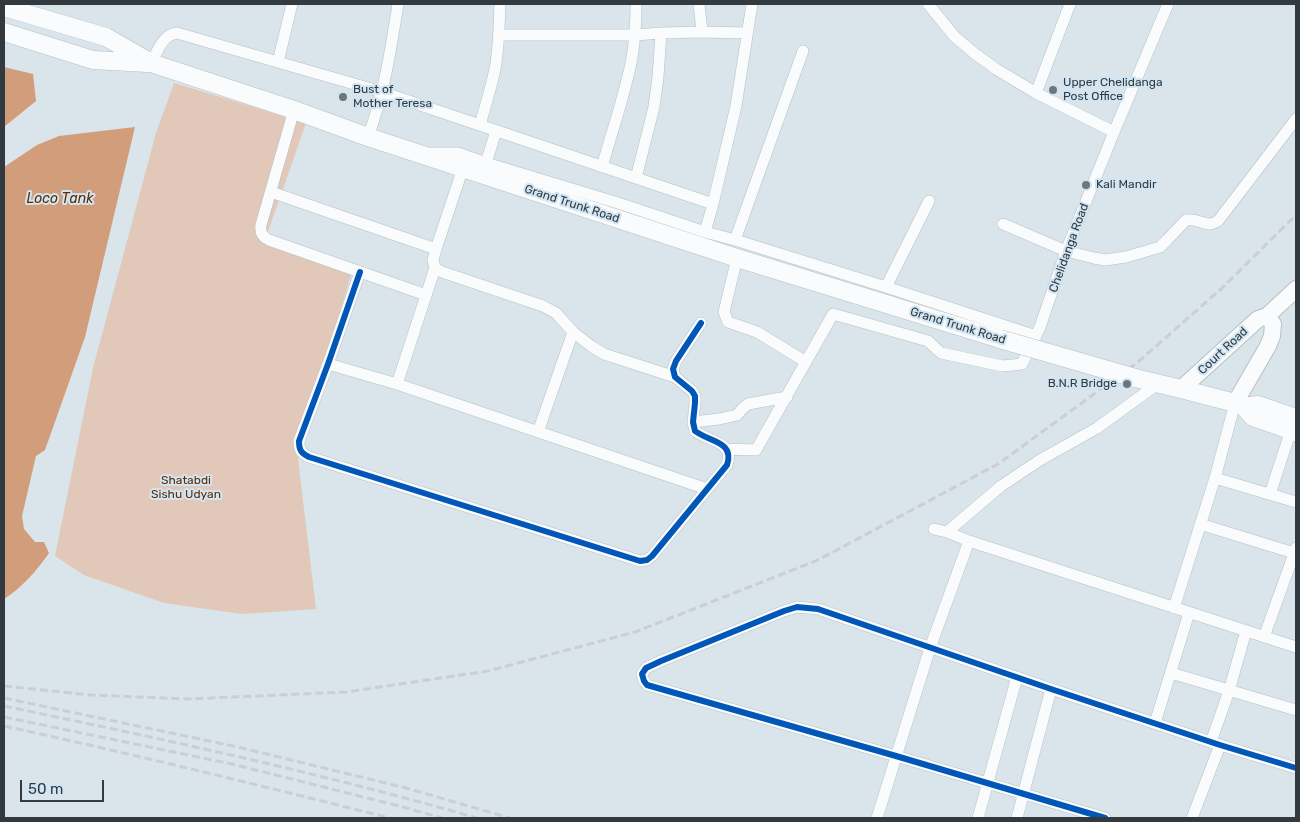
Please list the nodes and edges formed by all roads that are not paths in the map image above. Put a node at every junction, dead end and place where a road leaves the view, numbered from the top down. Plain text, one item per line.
1 (292, 4) edge
2 (398, 4) edge
3 (500, 4) edge
4 (636, 4) edge
5 (699, 4) edge
6 (752, 4) edge
7 (928, 4) edge
8 (1070, 4) edge
9 (1168, 4) edge
10 (4, 7) edge
11 (4, 32) edge
12 (702, 32) junction
13 (747, 32) junction
14 (661, 33) junction
15 (499, 35) junction
16 (635, 36) junction
17 (803, 51) dead end
18 (278, 62) junction
19 (151, 63) junction
20 (382, 92) junction
21 (1036, 93) junction
22 (294, 110) junction
23 (1296, 118) edge
24 (480, 125) junction
25 (496, 131) junction
26 (1114, 132) junction
27 (368, 137) junction
28 (416, 153) junction
29 (486, 164) junction
30 (602, 167) junction
31 (463, 168) junction
32 (636, 178) junction
33 (271, 192) junction
34 (929, 201) dead end
35 (713, 204) junction
36 (1003, 224) dead end
37 (704, 232) junction
38 (735, 240) junction
39 (436, 249) junction
40 (1066, 251) junction
41 (737, 258) junction
42 (435, 268) junction
43 (360, 272) junction
44 (886, 287) junction
45 (1296, 289) edge
46 (426, 295) junction
47 (1267, 316) junction
48 (701, 323) dead end
49 (574, 332) junction
50 (1038, 332) junction
51 (806, 362) junction
52 (328, 364) junction
53 (675, 377) junction
54 (1147, 381) junction
55 (397, 384) junction
56 (1181, 389) junction
57 (787, 397) junction
58 (1245, 409) junction
59 (693, 422) junction
60 (1295, 427) edge
61 (538, 432) junction
62 (727, 449) junction
63 (1215, 478) junction
64 (707, 489) junction
65 (1270, 494) junction
66 (1296, 502) edge
67 (1200, 524) junction
68 (934, 529) dead end
69 (947, 532) junction
70 (969, 541) junction
71 (1295, 550) edge
72 (1174, 608) junction
73 (1189, 613) junction
74 (1246, 631) junction
75 (1264, 637) junction
76 (1296, 647) edge
77 (930, 648) junction
78 (1170, 673) junction
79 (1017, 677) junction
80 (1051, 689) junction
81 (1229, 691) junction
82 (1296, 710) edge
83 (1155, 723) junction
84 (1215, 743) junction
85 (896, 756) junction
86 (1296, 768) edge
87 (988, 783) junction
88 (1024, 794) junction
89 (876, 818) edge
90 (978, 818) edge
91 (1017, 818) edge
92 (1105, 818) edge
93 (1192, 818) edge

1 - 18 street
2 - 20 street
3 - 15 street
4 - 16 street
5 - 12 street
6 - 13 street
7 - 21 street
8 - 21 street
9 - 26 street, Chelidanga Road
10 - 19 main road, Grand Trunk Road
11 - 19 main road
12 - 13 street
12 - 14 street
13 - 35 street
14 - 16 street
14 - 32 street
15 - 16 street
15 - 24 street
16 - 30 street
17 - 38 street
18 - 19 street
18 - 20 street
19 - 22 main road, Grand Trunk Road
20 - 24 street
20 - 27 street
21 - 26 street
22 - 27 main road, Grand Trunk Road
22 - 33 street
23 - 40 street
24 - 25 street
25 - 29 street
25 - 30 street
26 - 40 street, Chelidanga Road
27 - 28 main road, Grand Trunk Road
28 - 29 street
28 - 31 main road, Grand Trunk Road
29 - 37 street
30 - 32 street
31 - 39 street
31 - 41 main road, Grand Trunk Road
32 - 35 street
33 - 39 street
33 - 43 street
34 - 44 street
35 - 37 street
36 - 40 street
37 - 38 street
38 - 44 street
39 - 42 street
40 - 50 street, Chelidanga Road
41 - 51 street
41 - 54 main road, Grand Trunk Road, bridge
42 - 46 street
42 - 49 street
43 - 46 street
43 - 52 street
44 - 50 street
45 - 47 street, Court Road
46 - 55 street
47 - 56 street, Court Road
47 - 58 street
48 - 53 street
49 - 53 street
49 - 61 street
50 - 51 street, Chelidanga Road
51 - 57 street
52 - 55 street
52 - 64 street
53 - 59 street
54 - 56 main road, Grand Trunk Road
54 - 69 street
55 - 61 street
56 - 58 main road, Grand Trunk Road
57 - 59 street
57 - 62 street
58 - 60 main road
58 - 63 street
59 - 62 street
60 - 65 street
61 - 64 street
62 - 64 street
63 - 65 street
63 - 67 street
65 - 66 street
67 - 71 street
67 - 72 street
68 - 69 street
69 - 70 street
70 - 72 street
70 - 77 street
71 - 75 street
72 - 73 street
73 - 74 street
73 - 78 street
74 - 75 street
74 - 81 street
75 - 76 street
77 - 79 street
77 - 85 street
77 - 85 street
78 - 81 street
78 - 83 street
79 - 80 street
79 - 87 street
80 - 83 street
80 - 88 street
81 - 82 street
81 - 84 street
83 - 84 street
84 - 86 street
84 - 93 street
85 - 87 street
85 - 89 street
87 - 88 street
87 - 90 street
88 - 91 street
88 - 92 street

